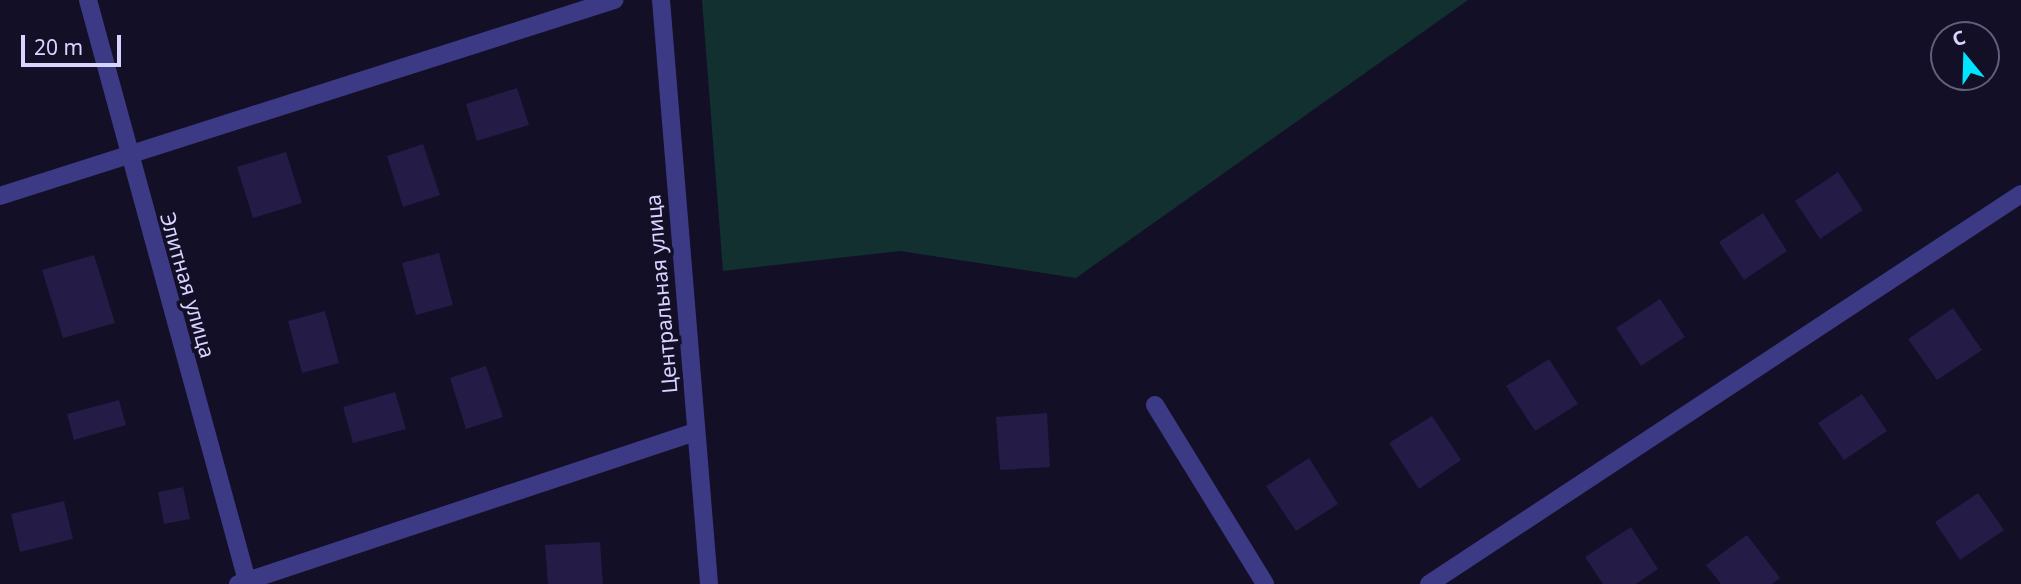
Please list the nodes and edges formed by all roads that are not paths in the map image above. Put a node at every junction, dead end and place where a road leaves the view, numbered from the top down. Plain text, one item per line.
1 (88, 0) edge
2 (614, 0) edge
3 (661, 0) edge
4 (129, 155) junction
5 (2021, 194) edge
6 (0, 196) edge
7 (1155, 405) dead end
8 (695, 432) junction
9 (244, 583) edge
10 (709, 584) edge
11 (1265, 584) edge
12 (1429, 584) edge

1 - 4 street, Элитная улица
2 - 4 street
3 - 8 street, Центральная улица
4 - 6 street
4 - 9 street, Элитная улица
5 - 12 street
7 - 11 street
8 - 9 street
8 - 10 street, Центральная улица

